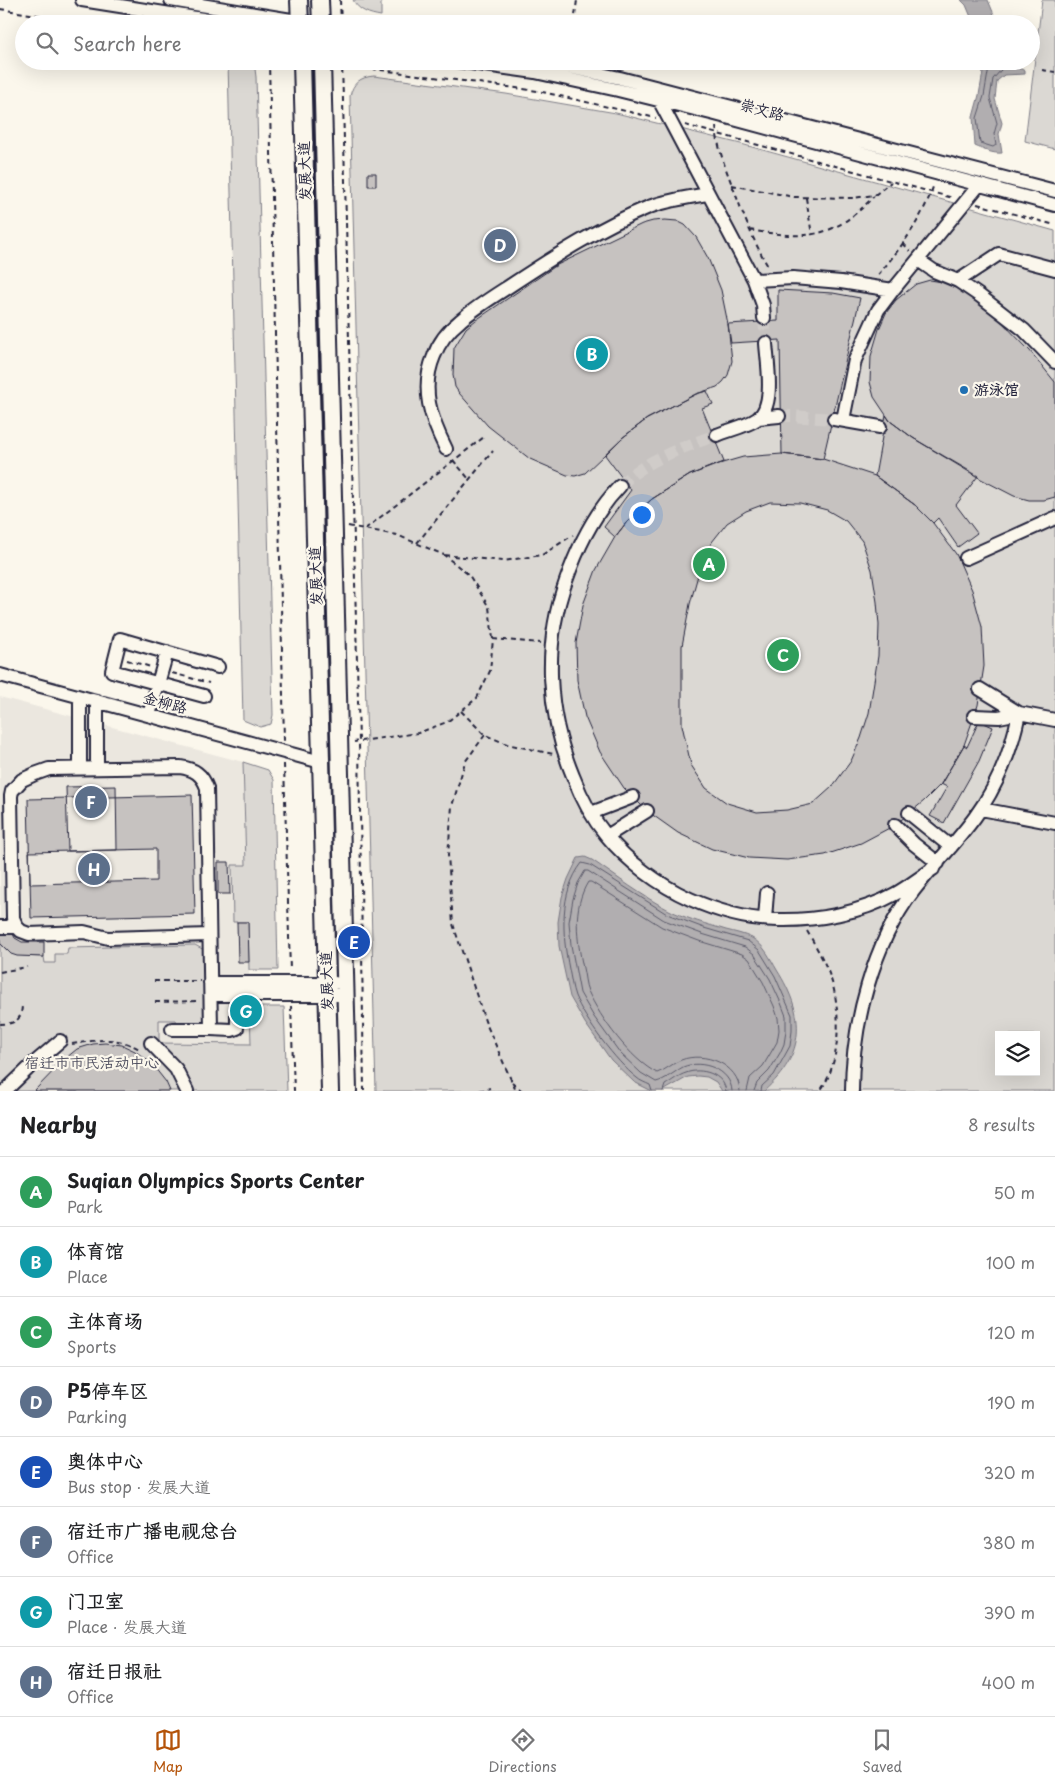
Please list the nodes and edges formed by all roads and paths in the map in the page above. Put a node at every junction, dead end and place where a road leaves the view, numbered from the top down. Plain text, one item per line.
1 (82, 0) edge
2 (171, 0) edge
3 (299, 0) edge
4 (320, 0) edge
5 (340, 0) edge
6 (577, 0) edge
7 (0, 9) edge
8 (37, 15) edge
9 (177, 15) edge
10 (255, 15) edge
11 (300, 15) edge
12 (321, 15) edge
13 (341, 15) edge
14 (575, 15) edge
15 (270, 70) edge
16 (302, 70) edge
17 (322, 70) edge
18 (342, 70) edge
19 (521, 70) edge
20 (578, 70) edge
21 (1042, 70) dead end
22 (1055, 72) edge
23 (659, 100) junction
24 (715, 114) junction
25 (938, 174) junction
26 (892, 181) dead end
27 (732, 185) junction
28 (979, 185) junction
29 (1055, 191) edge
30 (708, 194) junction
31 (875, 195) junction
32 (806, 198) junction
33 (1055, 205) edge
34 (749, 230) junction
35 (812, 235) junction
36 (918, 260) junction
37 (1055, 269) edge
38 (776, 279) junction
39 (754, 280) junction
40 (958, 281) junction
41 (868, 286) junction
42 (894, 290) junction
43 (764, 318) tunnel mouth
44 (766, 343) tunnel mouth
45 (1055, 362) edge
46 (779, 416) tunnel mouth
47 (758, 418) junction
48 (880, 428) dead end
49 (717, 435) tunnel mouth
50 (484, 437) dead end
51 (493, 451) dead end
52 (450, 455) junction
53 (470, 479) junction
54 (620, 486) tunnel mouth
55 (1055, 518) edge
56 (593, 522) junction
57 (352, 526) junction
58 (333, 527) junction
59 (365, 529) junction
60 (417, 543) junction
61 (444, 555) junction
62 (966, 558) dead end
63 (494, 639) junction
64 (552, 644) junction
65 (166, 652) junction
66 (218, 667) dead end
67 (0, 675) edge
68 (158, 683) junction
69 (980, 689) dead end
70 (204, 696) dead end
71 (80, 697) junction
72 (97, 701) junction
73 (461, 711) junction
74 (1019, 713) junction
75 (149, 716) junction
76 (974, 716) dead end
77 (1055, 720) edge
78 (485, 735) junction
79 (338, 741) junction
80 (359, 742) junction
81 (284, 752) junction
82 (566, 756) junction
83 (321, 762) junction
84 (97, 767) junction
85 (80, 768) junction
86 (633, 797) dead end
87 (981, 809) junction
88 (647, 811) dead end
89 (591, 812) junction
90 (909, 813) dead end
91 (1055, 823) edge
92 (894, 825) dead end
93 (606, 836) junction
94 (951, 847) junction
95 (936, 866) junction
96 (768, 893) dead end
97 (765, 919) junction
98 (800, 919) junction
99 (16, 927) junction
100 (0, 928) edge
101 (209, 935) junction
102 (27, 967) dead end
103 (0, 972) edge
104 (154, 981) dead end
105 (291, 989) junction
106 (327, 989) junction
107 (345, 989) junction
108 (210, 990) junction
109 (237, 995) junction
110 (155, 1002) dead end
111 (22, 1006) dead end
112 (0, 1024) edge
113 (172, 1029) dead end
114 (211, 1029) junction
115 (63, 1043) joint
116 (149, 1048) joint
117 (510, 1080) junction
118 (490, 1088) dead end
119 (6, 1091) edge
120 (187, 1091) edge
121 (294, 1091) edge
122 (330, 1091) edge
123 (348, 1091) edge
124 (364, 1091) edge
125 (479, 1091) edge
126 (516, 1091) edge
127 (522, 1091) edge
128 (820, 1091) edge
129 (852, 1091) edge

1 - 9 street
2 - 10 street
3 - 11 main road
4 - 12 main road
5 - 13 path
6 - 14 path
7 - 8 path
15 - 81 path
16 - 83 main road, 发展大道
17 - 58 main road, 发展大道
18 - 57 path
19 - 23 street, 崇文路
20 - 29 street, 崇文路
21 - 22 path
23 - 24 street, 崇文路
23 - 30 street
24 - 25 street, 崇文路
24 - 27 path
25 - 28 street, 崇文路
25 - 41 path
26 - 31 path
27 - 32 path
27 - 34 path
28 - 33 street, 崇文路
28 - 36 street
30 - 39 street
30 - 52 street
31 - 32 path
31 - 35 path
32 - 35 path
34 - 35 path
34 - 38 path
36 - 40 street
36 - 42 street
37 - 40 street
38 - 39 street
38 - 41 street
39 - 43 street
40 - 45 street
41 - 42 street
42 - 48 street
44 - 47 street
46 - 47 street
47 - 49 street
50 - 52 path
51 - 53 path
52 - 53 path
52 - 59 path
53 - 60 path
54 - 56 street
55 - 62 street
56 - 61 path
56 - 64 street
57 - 58 path
57 - 59 path
57 - 80 path
58 - 79 main road, 发展大道
59 - 60 path
60 - 61 path
61 - 63 path
63 - 64 path
63 - 73 path
64 - 82 street
65 - 66 street
65 - 68 street
65 - 68 street
67 - 71 street, 金柳路
68 - 70 street
68 - 75 street
69 - 74 street
71 - 72 street, 金柳路
71 - 85 street
72 - 75 street, 金柳路
72 - 84 street
73 - 78 path
73 - 80 path
74 - 76 street
74 - 77 street
74 - 87 street
75 - 81 street, 金柳路
78 - 82 path
78 - 117 path
79 - 80 path
79 - 107 main road, 发展大道
80 - 124 path
81 - 83 street, 金柳路
81 - 105 path
82 - 89 street
83 - 106 main road, 发展大道
84 - 85 street
84 - 101 street
85 - 99 street
86 - 89 street
87 - 91 street
87 - 94 street
88 - 93 street
89 - 93 street
90 - 94 street
92 - 95 street
93 - 97 street
94 - 95 street
95 - 98 street
95 - 129 street
96 - 97 street
97 - 98 street
98 - 128 path
99 - 100 street
99 - 101 street
101 - 108 street
102 - 103 path
104 - 108 path
105 - 106 street
105 - 108 street
105 - 109 street
105 - 121 path
106 - 107 street
106 - 122 main road, 发展大道
107 - 123 main road, 发展大道
108 - 109 street
108 - 110 path
108 - 114 street
109 - 114 street
111 - 112 path
113 - 114 street
115 - 116 path
115 - 119 street
116 - 120 street
117 - 126 path
117 - 127 path
118 - 125 path

